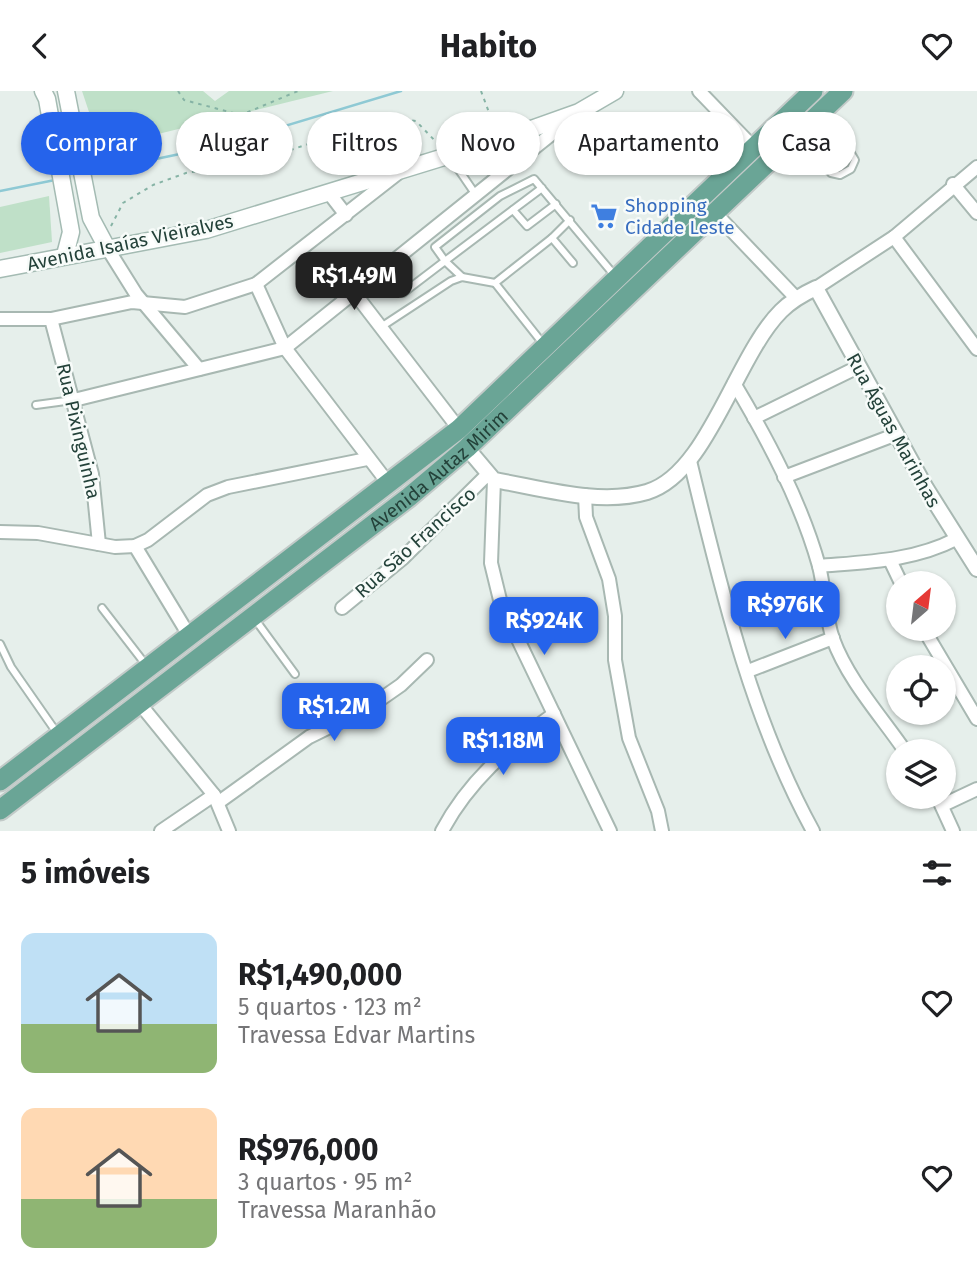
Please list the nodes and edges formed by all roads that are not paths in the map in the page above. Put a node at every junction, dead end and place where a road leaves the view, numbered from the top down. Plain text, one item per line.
1 (43, 91) edge
2 (66, 91) edge
3 (615, 91) edge
4 (699, 91) edge
5 (813, 91) edge
6 (843, 91) edge
7 (824, 109) junction
8 (579, 112) edge
9 (821, 112) edge
10 (826, 112) edge
11 (554, 133) edge
12 (753, 148) junction
13 (977, 167) edge
14 (758, 173) edge
15 (388, 175) edge
16 (396, 175) edge
17 (463, 175) edge
18 (953, 184) junction
19 (542, 188) junction
20 (329, 193) junction
21 (477, 196) junction
22 (556, 204) junction
23 (513, 210) junction
24 (977, 213) edge
25 (716, 214) junction
26 (346, 215) junction
27 (570, 220) junction
28 (894, 237) junction
29 (552, 238) junction
30 (106, 246) junction
31 (65, 255) junction
32 (445, 261) junction
33 (573, 263) dead end
34 (0, 269) edge
35 (462, 277) junction
36 (617, 278) junction
37 (495, 283) junction
38 (256, 284) junction
39 (816, 288) junction
40 (354, 291) junction
41 (403, 292) dead end
42 (796, 298) junction
43 (144, 303) junction
44 (0, 319) edge
45 (51, 319) junction
46 (379, 328) junction
47 (545, 346) junction
48 (285, 348) junction
49 (977, 349) edge
50 (858, 367) junction
51 (199, 369) junction
52 (734, 383) junction
53 (75, 400) junction
54 (37, 405) dead end
55 (754, 418) junction
56 (459, 429) junction
57 (897, 434) junction
58 (467, 448) junction
59 (367, 459) junction
60 (690, 461) junction
61 (491, 477) junction
62 (785, 477) junction
63 (388, 483) junction
64 (585, 495) junction
65 (0, 532) edge
66 (956, 539) junction
67 (99, 544) junction
68 (135, 546) junction
69 (890, 560) junction
70 (819, 566) junction
71 (977, 569) edge
72 (895, 571) edge
73 (102, 608) dead end
74 (342, 608) dead end
75 (253, 617) junction
76 (190, 637) junction
77 (833, 638) junction
78 (931, 641) edge
79 (0, 644) edge
80 (427, 660) dead end
81 (149, 668) junction
82 (748, 671) junction
83 (295, 674) dead end
84 (140, 704) junction
85 (554, 715) junction
86 (977, 719) edge
87 (59, 736) junction
88 (897, 739) edge
89 (0, 781) edge
90 (977, 789) edge
91 (956, 795) edge
92 (216, 798) junction
93 (944, 809) edge
94 (0, 810) edge
95 (607, 830) edge
96 (160, 831) edge
97 (229, 831) edge
98 (442, 831) edge
99 (662, 831) edge
100 (813, 831) edge
101 (953, 831) edge

1 - 31 main road
2 - 30 main road
3 - 8 main road, Avenida Isaías Vieiralves
4 - 12 street
5 - 12 main road, Avenida Autaz Mirim
6 - 7 main road, Avenida Autaz Mirim
7 - 9 main road, Avenida Autaz Mirim
7 - 10 lane
11 - 21 street
12 - 36 main road, Avenida Autaz Mirim
13 - 18 street
14 - 25 main road, Avenida Autaz Mirim
15 - 20 main road, Avenida Isaías Vieiralves
16 - 26 street
17 - 21 lane
18 - 24 street
18 - 28 street
19 - 22 lane
19 - 23 lane
19 - 32 lane
20 - 26 street
20 - 30 main road, Avenida Isaías Vieiralves
21 - 40 street
22 - 23 lane
22 - 27 lane
23 - 32 lane
25 - 42 street
25 - 58 main road, Avenida Autaz Mirim
26 - 38 street
27 - 29 lane
27 - 36 lane
28 - 39 street
28 - 49 street
29 - 33 lane
29 - 37 lane
30 - 31 main road, Avenida Isaías Vieiralves
30 - 43 street
31 - 34 main road, Avenida Isaías Vieiralves
32 - 35 lane
32 - 41 lane
35 - 37 lane
35 - 46 lane
36 - 47 main road, Avenida Autaz Mirim
37 - 47 lane
38 - 43 street
38 - 48 street
39 - 42 street
39 - 50 street, Rua Águas Marinhas
40 - 46 street
40 - 48 street
42 - 52 street
43 - 45 street
43 - 51 street
44 - 45 street
45 - 53 street, Rua Pixinguinha
46 - 56 street
47 - 56 main road, Avenida Autaz Mirim
48 - 51 street
48 - 59 street
50 - 55 street
50 - 57 street, Rua Águas Marinhas
51 - 53 street
52 - 55 street
52 - 60 street
53 - 54 lane
53 - 67 street, Rua Pixinguinha
55 - 62 street
56 - 63 main road, Avenida Autaz Mirim
57 - 62 street
57 - 66 street, Rua Águas Marinhas
58 - 61 street
58 - 75 main road, Avenida Autaz Mirim
59 - 63 street
59 - 68 street
60 - 64 street
60 - 82 street
61 - 64 street
61 - 74 street, Rua São Francisco
61 - 85 street
62 - 70 street
63 - 76 main road, Avenida Autaz Mirim
64 - 99 street
65 - 67 street
66 - 69 street
66 - 71 street, Rua Águas Marinhas
67 - 68 street
68 - 76 street
69 - 70 street
69 - 72 street
70 - 77 street
73 - 81 lane
75 - 83 lane
75 - 84 main road, Avenida Autaz Mirim
76 - 81 main road, Avenida Autaz Mirim
77 - 82 street
77 - 88 street
78 - 86 street
79 - 87 lane
80 - 92 street
81 - 87 main road, Avenida Autaz Mirim
82 - 100 street
84 - 92 street
84 - 94 main road, Avenida Autaz Mirim
85 - 95 street
85 - 98 street
87 - 89 main road, Avenida Autaz Mirim
90 - 91 street
92 - 96 street
92 - 97 street
93 - 101 street

